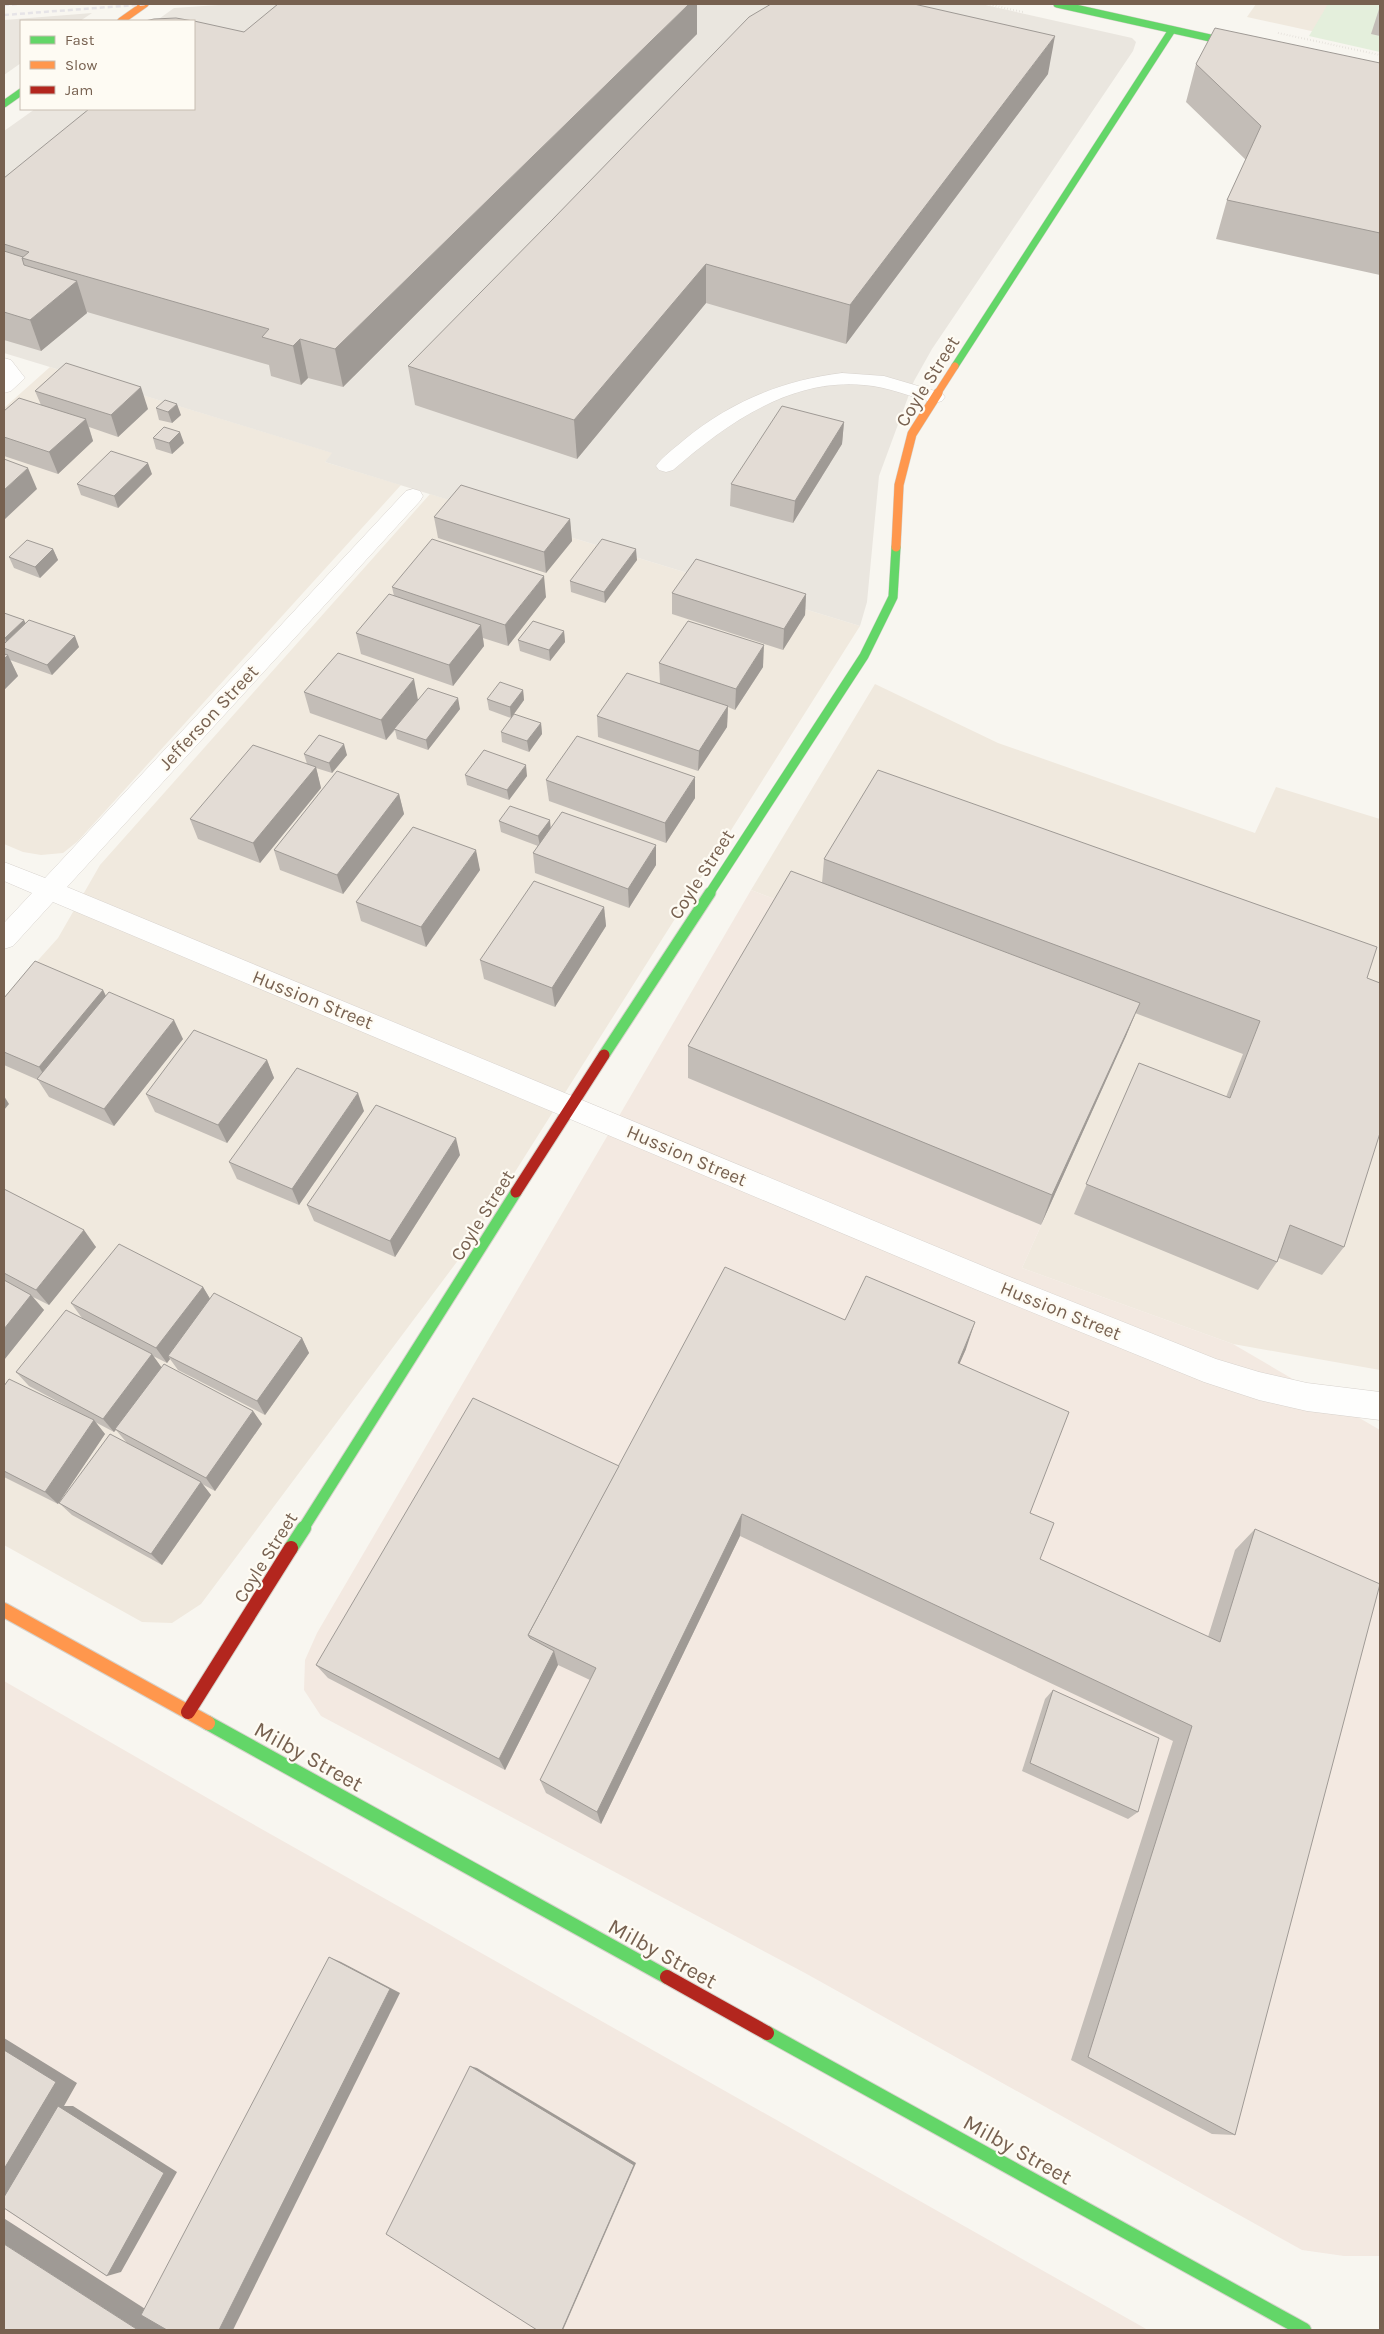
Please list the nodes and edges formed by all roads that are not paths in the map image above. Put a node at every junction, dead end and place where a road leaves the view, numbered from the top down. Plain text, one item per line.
1 (145, 4) edge
2 (1057, 4) edge
3 (122, 20) edge
4 (1172, 30) junction
5 (1259, 49) edge
6 (20, 93) edge
7 (4, 104) edge
8 (935, 397) junction
9 (666, 466) dead end
10 (413, 496) dead end
11 (4, 871) edge
12 (48, 890) junction
13 (4, 939) edge
14 (571, 1106) junction
15 (1380, 1406) edge
16 (4, 1610) edge
17 (188, 1712) junction
18 (1304, 2330) edge

1 - 3 street
2 - 4 street
4 - 5 street
4 - 8 street, Coyle Street
6 - 7 street
8 - 9 street
8 - 14 street, Coyle Street
10 - 12 street, Jefferson Street
11 - 12 street, Hussion Street
12 - 13 street, Jefferson Street
12 - 14 street, Hussion Street
14 - 15 street, Hussion Street
14 - 17 street, Coyle Street
16 - 17 street, Milby Street
17 - 18 street, Milby Street

